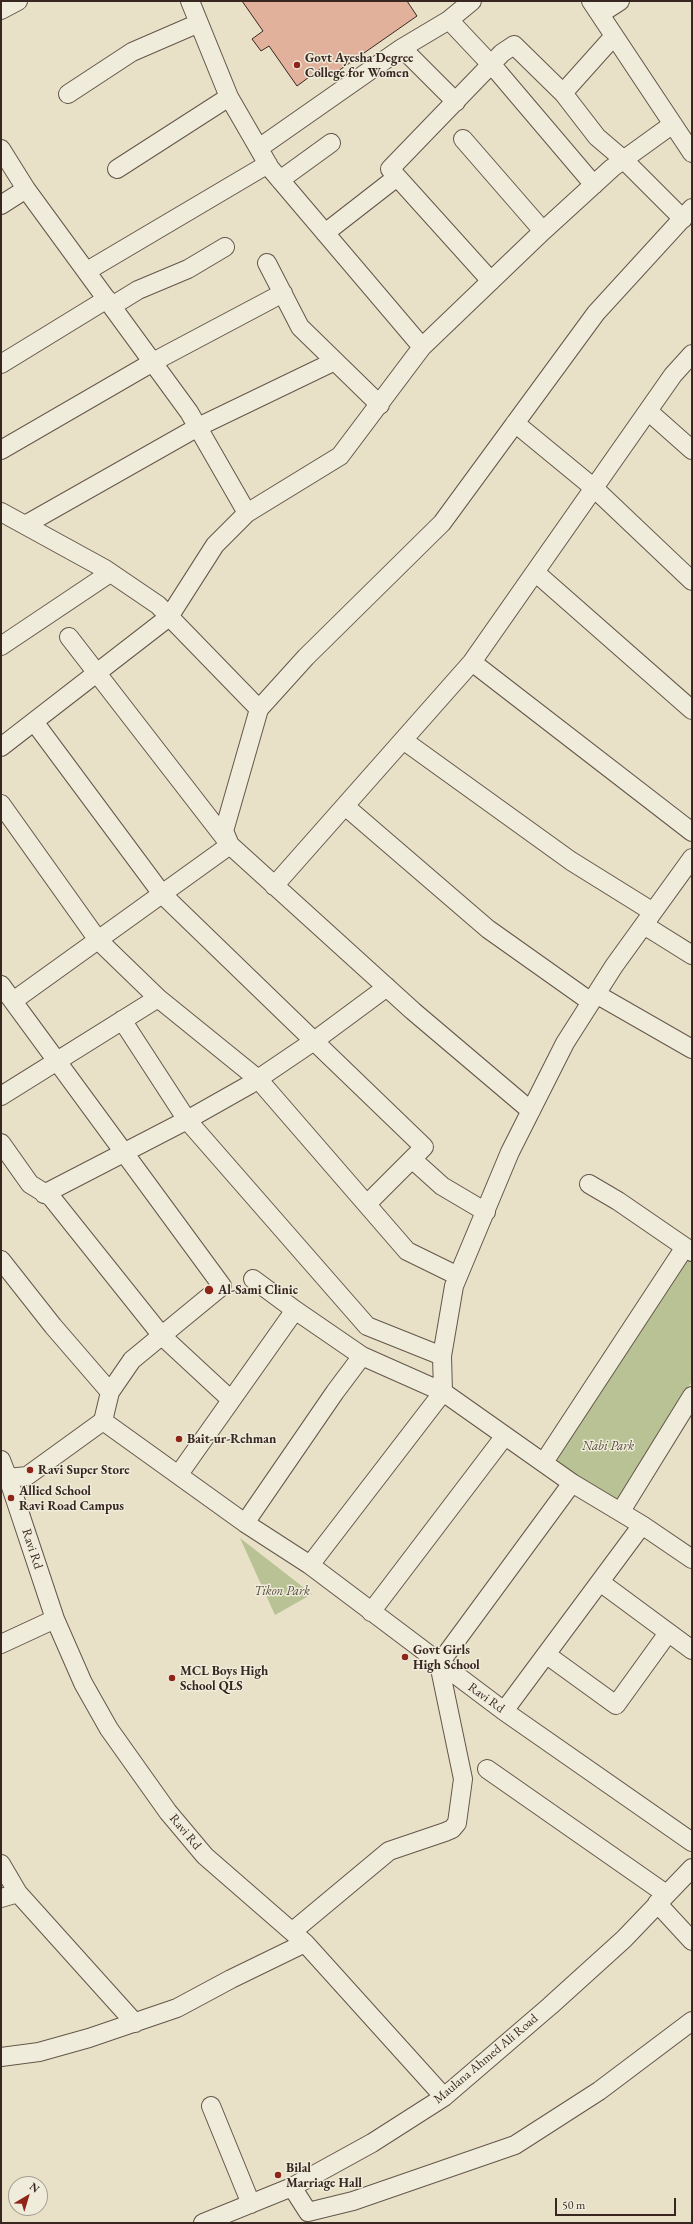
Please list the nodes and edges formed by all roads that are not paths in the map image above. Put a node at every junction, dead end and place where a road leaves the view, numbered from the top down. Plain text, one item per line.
1 (18, 1) edge
2 (190, 1) edge
3 (472, 1) edge
4 (620, 1) edge
5 (596, 8) edge
6 (1, 10) edge
7 (449, 20) junction
8 (199, 23) junction
9 (614, 36) junction
10 (402, 48) junction
11 (491, 65) junction
12 (563, 93) junction
13 (68, 94) dead end
14 (229, 97) junction
15 (456, 102) junction
16 (673, 124) junction
17 (463, 138) dead end
18 (331, 143) dead end
19 (259, 148) junction
20 (1, 149) edge
21 (692, 153) edge
22 (624, 160) junction
23 (268, 164) junction
24 (117, 169) dead end
25 (398, 177) junction
26 (280, 180) junction
27 (594, 185) junction
28 (26, 189) junction
29 (1, 204) edge
30 (687, 214) edge
31 (544, 231) junction
32 (325, 233) junction
33 (225, 247) dead end
34 (267, 263) dead end
35 (87, 272) junction
36 (491, 281) junction
37 (282, 294) junction
38 (110, 303) junction
39 (422, 347) junction
40 (692, 354) edge
41 (335, 361) junction
42 (153, 362) junction
43 (1, 364) edge
44 (380, 405) junction
45 (648, 412) junction
46 (515, 423) junction
47 (198, 427) junction
48 (1, 450) edge
49 (692, 450) edge
50 (594, 488) junction
51 (1, 512) edge
52 (247, 513) junction
53 (25, 525) junction
54 (535, 572) junction
55 (110, 573) junction
56 (692, 581) edge
57 (169, 617) junction
58 (69, 637) dead end
59 (1, 646) edge
60 (472, 662) junction
61 (97, 674) junction
62 (259, 709) junction
63 (692, 710) edge
64 (35, 723) junction
65 (403, 740) junction
66 (1, 747) edge
67 (1, 804) edge
68 (345, 806) junction
69 (692, 832) edge
70 (230, 845) junction
71 (692, 858) edge
72 (274, 886) junction
73 (162, 894) junction
74 (648, 919) junction
75 (98, 940) junction
76 (692, 955) edge
77 (1, 985) edge
78 (387, 987) junction
79 (158, 998) junction
80 (594, 998) junction
81 (13, 1001) junction
82 (122, 1020) junction
83 (314, 1041) junction
84 (692, 1049) edge
85 (56, 1061) junction
86 (258, 1079) junction
87 (1, 1096) edge
88 (531, 1111) junction
89 (187, 1120) junction
90 (1, 1143) edge
91 (124, 1154) junction
92 (412, 1159) junction
93 (589, 1184) dead end
94 (44, 1194) junction
95 (366, 1204) junction
96 (486, 1212) junction
97 (688, 1250) edge
98 (1, 1260) edge
99 (458, 1276) junction
100 (253, 1279) dead end
101 (295, 1310) junction
102 (162, 1336) junction
103 (362, 1356) junction
104 (442, 1356) junction
105 (110, 1392) junction
106 (443, 1392) junction
107 (692, 1396) edge
108 (230, 1399) junction
109 (103, 1421) junction
110 (504, 1437) junction
111 (1, 1460) edge
112 (544, 1462) junction
113 (179, 1474) junction
114 (5, 1478) edge
115 (572, 1482) junction
116 (621, 1512) junction
117 (245, 1523) junction
118 (642, 1525) junction
119 (692, 1557) edge
120 (310, 1565) junction
121 (600, 1582) junction
122 (371, 1612) junction
123 (56, 1619) junction
124 (668, 1633) junction
125 (1, 1644) edge
126 (692, 1650) edge
127 (547, 1655) junction
128 (439, 1664) junction
129 (504, 1711) junction
130 (487, 1769) dead end
131 (692, 1842) edge
132 (1, 1864) edge
133 (692, 1868) edge
134 (18, 1893) junction
135 (1, 1898) edge
136 (662, 1898) junction
137 (299, 1937) junction
138 (692, 1941) edge
139 (692, 2021) edge
140 (135, 2023) junction
141 (1, 2057) edge
142 (444, 2097) junction
143 (211, 2106) dead end
144 (292, 2187) junction
145 (251, 2204) junction
146 (203, 2223) edge

1 - 6 street
2 - 8 street
3 - 7 street
4 - 5 street
5 - 9 street
7 - 10 street
7 - 11 street
8 - 13 street
8 - 14 street
9 - 12 street
9 - 16 street
10 - 15 street
10 - 19 street
11 - 12 street
11 - 15 street
11 - 27 street
12 - 22 street
14 - 19 street
14 - 24 street
15 - 25 street
16 - 21 street
16 - 22 street
17 - 31 street
18 - 26 street
19 - 23 street
20 - 28 street
22 - 27 street
22 - 30 street
23 - 26 street
23 - 35 street
25 - 32 street
25 - 36 street
26 - 32 street
27 - 31 street
28 - 29 street
28 - 35 street
30 - 46 street
31 - 36 street
32 - 39 street
33 - 38 street
34 - 37 street
35 - 38 street
36 - 39 street
37 - 41 street
37 - 42 street
38 - 42 street
38 - 43 street
39 - 44 street
40 - 45 street
41 - 44 street
41 - 47 street
42 - 47 street
42 - 48 street
44 - 52 street
45 - 49 street
45 - 50 street
46 - 50 street
46 - 62 street
47 - 52 street
47 - 53 street
50 - 54 street
50 - 56 street
51 - 53 street
52 - 57 street
53 - 55 street
54 - 60 street
54 - 63 street
55 - 57 street
55 - 59 street
57 - 61 street
57 - 62 street
58 - 61 street
60 - 65 street
60 - 69 street
61 - 64 street
61 - 70 street
62 - 70 street
64 - 66 street
64 - 73 street
65 - 68 street
65 - 74 street
67 - 75 street
68 - 72 street
68 - 80 street
70 - 72 street
70 - 73 street
71 - 74 street
72 - 78 street
73 - 75 street
73 - 83 street
74 - 76 street
74 - 80 street
75 - 79 street
75 - 81 street
77 - 81 street
78 - 83 street
78 - 88 street
79 - 82 street
79 - 86 street
80 - 84 street
80 - 88 street
81 - 85 street
82 - 85 street
82 - 89 street
83 - 86 street
83 - 92 street
85 - 87 street
85 - 91 street
86 - 89 street
86 - 95 street
88 - 96 street
89 - 91 street
89 - 104 street
90 - 94 street
91 - 94 street
91 - 102 street
92 - 95 street
92 - 96 street
93 - 97 street
94 - 102 street
95 - 99 street
96 - 99 street
97 - 112 street
98 - 105 street
99 - 104 street
100 - 101 street
101 - 103 street
101 - 108 street
102 - 105 street
102 - 108 street
103 - 106 street
103 - 117 street
104 - 106 street
105 - 109 street
106 - 110 street
106 - 120 street
107 - 116 street
108 - 113 street
109 - 113 street, Ravi Rd
109 - 114 street
110 - 112 street
110 - 122 street
111 - 114 street, Ravi Rd
112 - 115 street
113 - 117 street, Ravi Rd
114 - 123 street, Ravi Rd
115 - 116 street
115 - 128 street
116 - 118 street
117 - 120 street, Ravi Rd
118 - 119 street
118 - 121 street
120 - 122 street, Ravi Rd
121 - 124 street
121 - 127 street
122 - 128 street, Ravi Rd
123 - 125 street
123 - 137 street, Ravi Rd
124 - 126 street
124 - 127 street
127 - 129 street
128 - 129 street, Ravi Rd
128 - 137 street
129 - 131 street, Ravi Rd
130 - 136 street
132 - 134 street
133 - 136 street, Maulana Ahmed Ali Road
134 - 135 street
134 - 140 street
136 - 138 street
136 - 142 street, Maulana Ahmed Ali Road
137 - 140 street
137 - 142 street, Ravi Rd
139 - 144 street
140 - 141 street
142 - 144 street, Maulana Ahmed Ali Road
143 - 145 street
144 - 145 street, Maulana Ahmed Ali Road
145 - 146 street, Maulana Ahmed Ali Road

